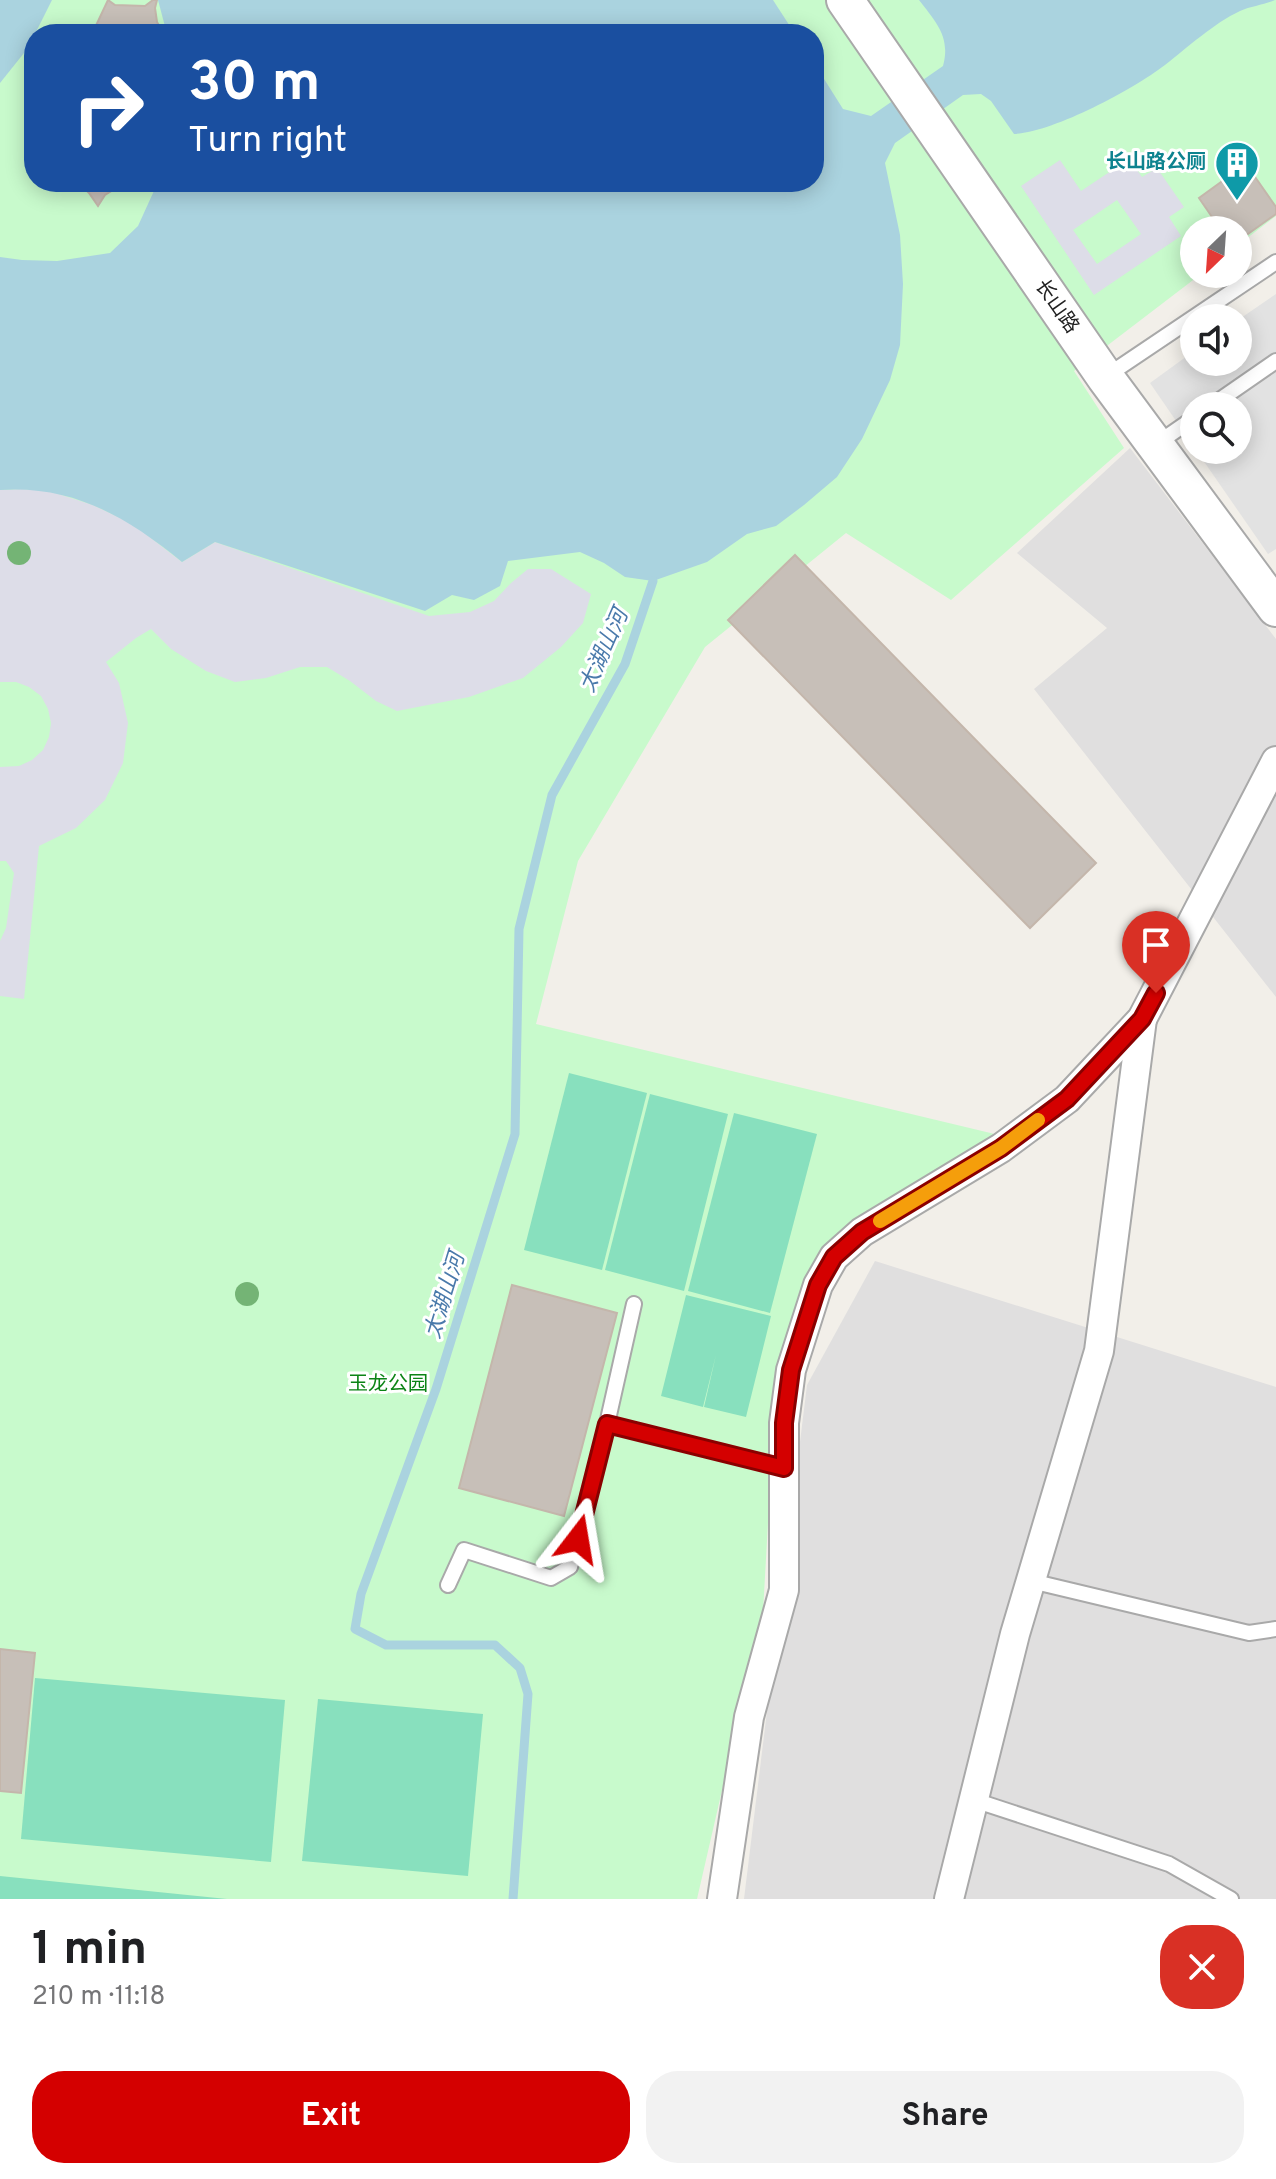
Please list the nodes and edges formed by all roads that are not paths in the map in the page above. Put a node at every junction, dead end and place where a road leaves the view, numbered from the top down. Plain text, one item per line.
1 (845, 0) edge
2 (1276, 262) edge
3 (1276, 361) edge
4 (1105, 377) junction
5 (1231, 392) edge
6 (1180, 428) edge
7 (1155, 445) junction
8 (1276, 608) edge
9 (1276, 761) edge
10 (1142, 1019) junction
11 (634, 1304) dead end
12 (607, 1424) junction
13 (784, 1468) junction
14 (1031, 1581) junction
15 (448, 1585) dead end
16 (1276, 1629) edge
17 (974, 1800) junction
18 (722, 1899) edge
19 (949, 1899) edge
20 (1231, 1899) edge

1 - 4 street, 长山路
2 - 4 lane
3 - 5 lane
4 - 7 street, 长山路
6 - 7 lane
7 - 8 street, 长山路
9 - 10 street
10 - 13 street
10 - 14 street
11 - 12 lane
12 - 13 lane
12 - 15 lane
13 - 18 street
14 - 16 lane
14 - 17 street
17 - 19 street
17 - 20 lane

